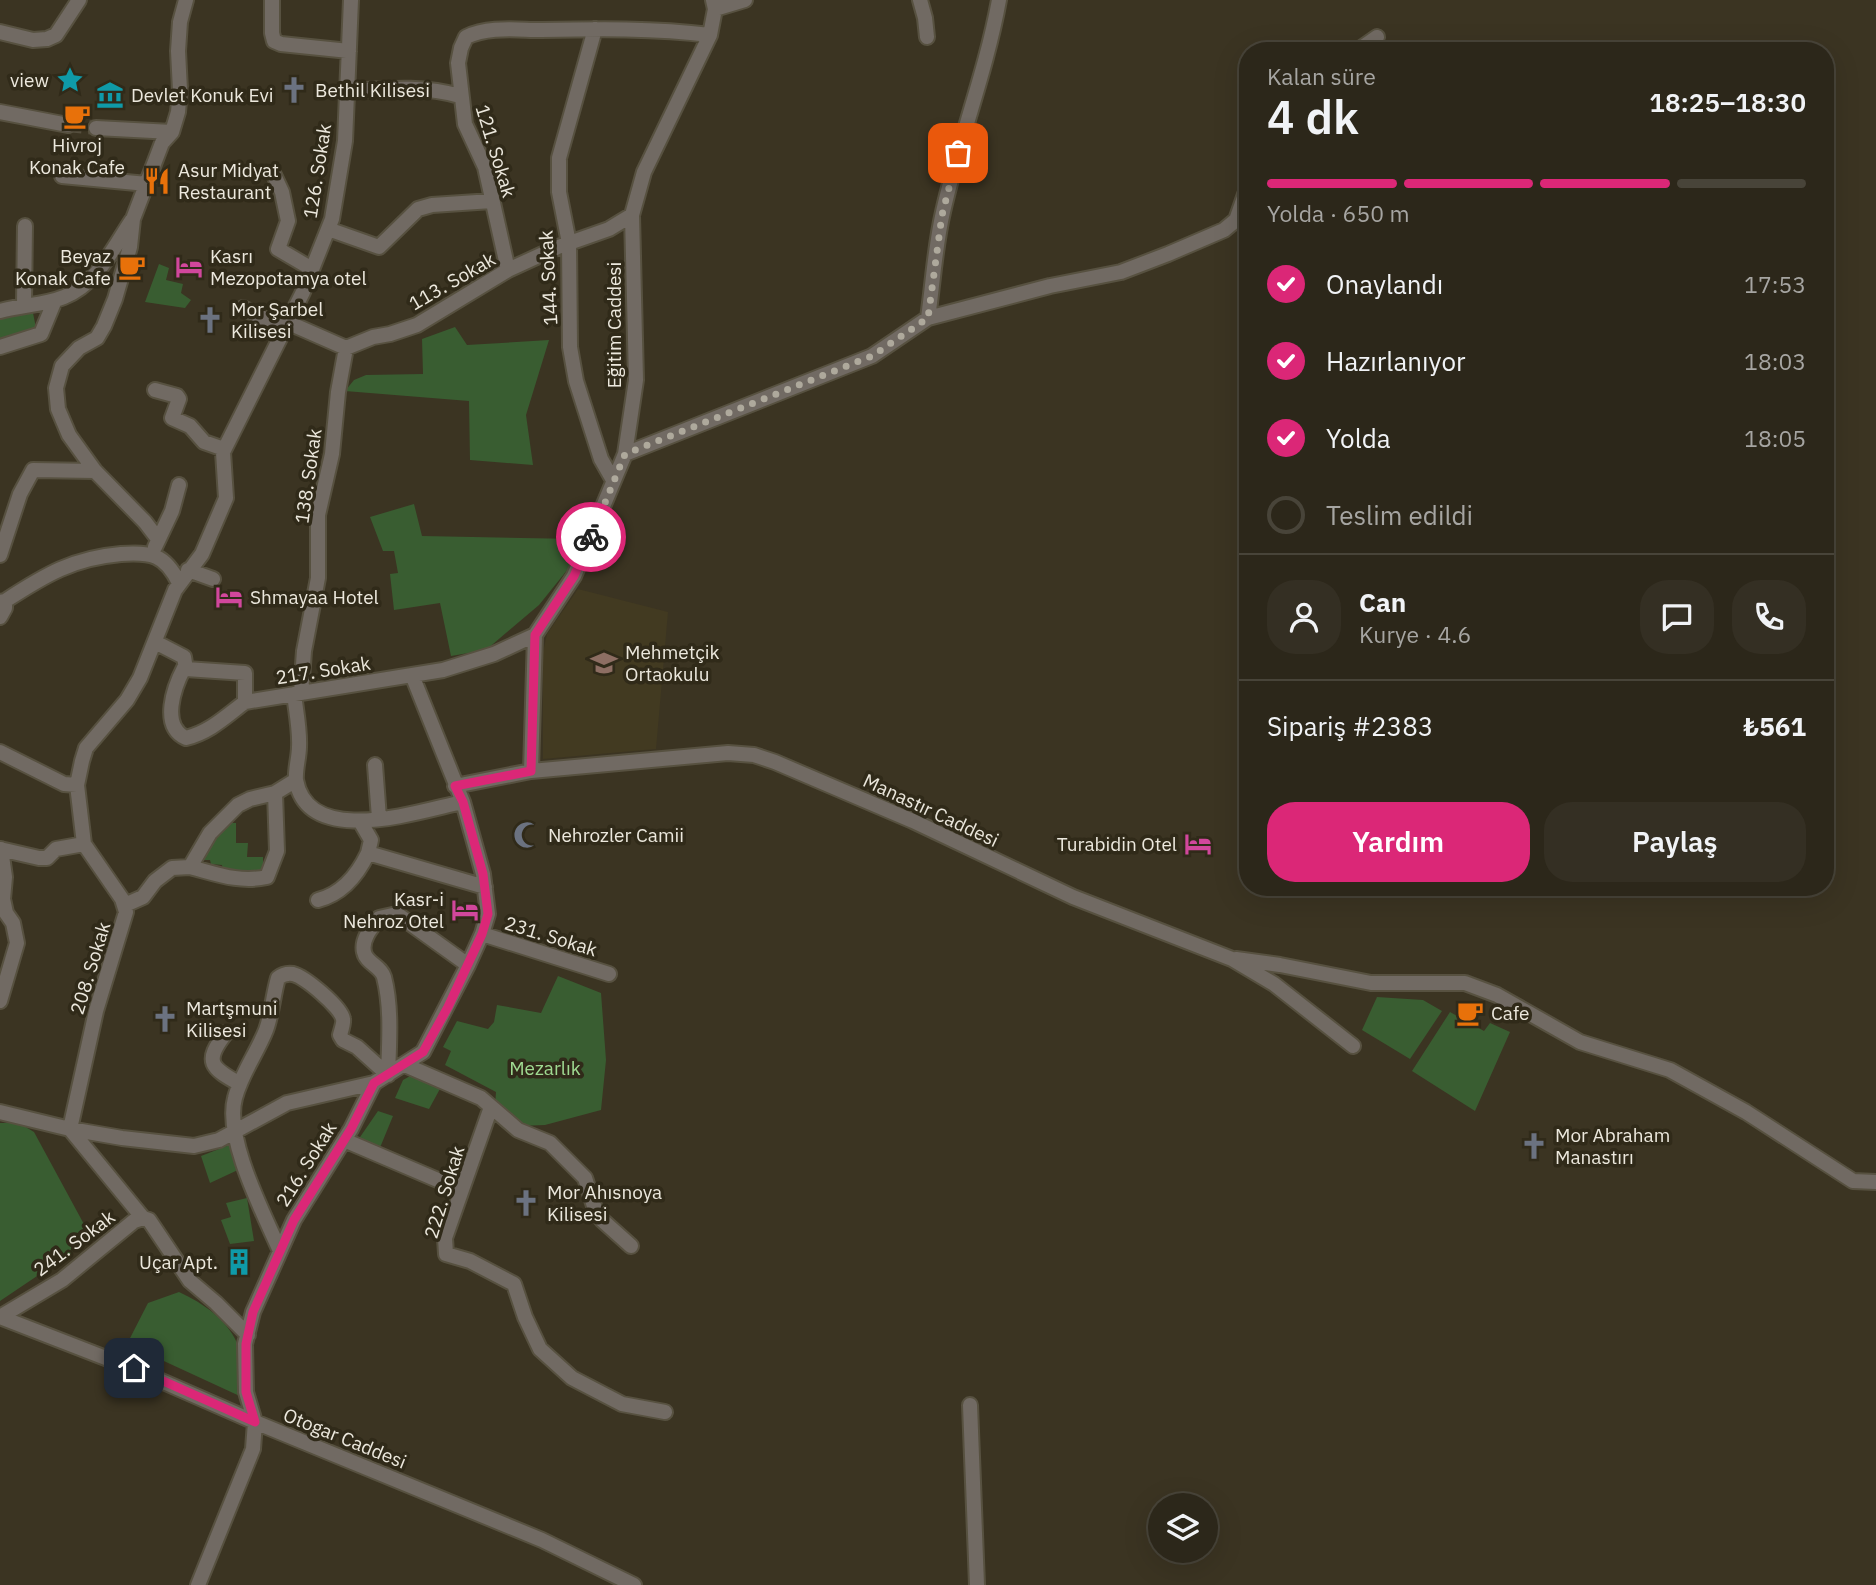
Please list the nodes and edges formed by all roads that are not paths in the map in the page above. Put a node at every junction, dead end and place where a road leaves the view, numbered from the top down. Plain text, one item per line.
1 (79, 0) edge
2 (186, 0) edge
3 (272, 0) edge
4 (351, 0) edge
5 (745, 0) edge
6 (920, 0) edge
7 (999, 0) edge
8 (714, 4) edge
9 (595, 29) junction
10 (0, 32) edge
11 (710, 35) junction
12 (927, 37) dead end
13 (1377, 37) dead end
14 (1370, 42) edge
15 (349, 51) junction
16 (347, 92) junction
17 (460, 96) junction
18 (0, 112) edge
19 (68, 125) tunnel mouth
20 (96, 128) tunnel mouth
21 (172, 132) junction
22 (274, 175) dead end
23 (62, 176) dead end
24 (147, 184) junction
25 (492, 201) junction
26 (1239, 212) edge
27 (632, 215) junction
28 (133, 219) junction
29 (25, 226) dead end
30 (328, 229) junction
31 (569, 243) junction
32 (312, 269) junction
33 (508, 270) junction
34 (55, 299) junction
35 (24, 304) junction
36 (243, 308) dead end
37 (0, 311) edge
38 (928, 318) junction
39 (287, 326) junction
40 (0, 347) edge
41 (346, 348) junction
42 (155, 390) dead end
43 (224, 449) junction
44 (625, 454) junction
45 (95, 471) junction
46 (613, 480) junction
47 (179, 485) dead end
48 (158, 540) junction
49 (0, 555) edge
50 (151, 555) junction
51 (188, 570) junction
52 (213, 579) dead end
53 (179, 583) junction
54 (3, 602) edge
55 (0, 617) edge
56 (535, 635) junction
57 (155, 642) junction
58 (184, 668) junction
59 (412, 675) junction
60 (297, 693) junction
61 (245, 702) junction
62 (0, 752) edge
63 (375, 765) dead end
64 (531, 771) junction
65 (296, 780) junction
66 (77, 785) junction
67 (455, 786) junction
68 (275, 793) junction
69 (463, 802) junction
70 (379, 818) junction
71 (360, 821) junction
72 (84, 844) junction
73 (1, 849) edge
74 (368, 853) junction
75 (190, 867) junction
76 (485, 887) junction
77 (318, 900) dead end
78 (125, 905) junction
79 (482, 934) junction
80 (1231, 958) junction
81 (468, 965) junction
82 (609, 974) dead end
83 (0, 1001) edge
84 (226, 1033) dead end
85 (1353, 1046) dead end
86 (405, 1065) junction
87 (388, 1075) junction
88 (374, 1083) junction
89 (240, 1084) junction
90 (491, 1107) junction
91 (0, 1112) edge
92 (70, 1129) junction
93 (234, 1130) junction
94 (344, 1140) junction
95 (1876, 1182) edge
96 (461, 1190) junction
97 (143, 1218) junction
98 (631, 1246) dead end
99 (280, 1251) junction
100 (0, 1317) edge
101 (248, 1335) junction
102 (970, 1405) dead end
103 (665, 1412) dead end
104 (255, 1422) junction
105 (198, 1585) edge
106 (634, 1585) edge
107 (977, 1585) edge

1 - 10 street
2 - 21 street
3 - 15 street
4 - 15 street, 126. Sokak
5 - 8 street
6 - 12 street
7 - 38 street
8 - 11 street, Eğitim Caddesi
9 - 11 street, 121. Sokak
9 - 17 street, 121. Sokak
9 - 31 street, 144. Sokak
11 - 27 street, Eğitim Caddesi
13 - 14 street
15 - 16 street, 126. Sokak
16 - 17 street
16 - 30 street, 126. Sokak
17 - 25 street, 121. Sokak
18 - 19 street
20 - 21 street
21 - 24 street
22 - 32 street
23 - 24 street
24 - 28 street
25 - 30 street
25 - 33 street, 121. Sokak
26 - 38 street
27 - 31 street, 113. Sokak
27 - 44 street, Eğitim Caddesi
28 - 34 street
28 - 45 street
29 - 35 street
30 - 32 street, 126. Sokak
31 - 33 street, 113. Sokak
31 - 46 street, 144. Sokak
32 - 39 street, 126. Sokak
33 - 41 street, 113. Sokak
34 - 35 street
34 - 40 street
35 - 37 street
36 - 39 street
38 - 44 street
39 - 41 street
39 - 43 street, 126. Sokak
41 - 60 street, 138. Sokak
42 - 43 street
43 - 51 street, 126. Sokak
44 - 46 street, Eğitim Caddesi
45 - 48 street
45 - 49 street
46 - 56 street, Eğitim Caddesi
47 - 48 street
48 - 50 street
50 - 53 street
50 - 54 street
51 - 52 street
51 - 53 street, 126. Sokak
53 - 57 street, 126. Sokak
54 - 55 street
56 - 59 street, 217. Sokak
56 - 64 street
57 - 58 street
57 - 66 street, 208. Sokak
58 - 61 street, 217. Sokak
58 - 61 street
59 - 60 street, 217. Sokak
59 - 67 street
60 - 61 street, 217. Sokak
60 - 65 street, 138. Sokak
62 - 66 street
63 - 70 street
64 - 67 street, Manastır Caddesi
64 - 80 street, Manastır Caddesi
65 - 68 street
65 - 71 street
66 - 72 street, 208. Sokak
67 - 69 street
68 - 75 street
68 - 75 street
69 - 70 street
69 - 76 street
70 - 71 street
71 - 74 street
72 - 73 street
72 - 78 street, 208. Sokak
73 - 83 street
74 - 76 street
74 - 77 street
75 - 78 street
76 - 79 street
78 - 92 street, 208. Sokak
79 - 81 street
79 - 82 street, 231. Sokak
80 - 85 street, Manastır Caddesi
80 - 95 street
81 - 86 street
81 - 87 street
84 - 89 street
86 - 87 street
86 - 90 street
87 - 88 street
87 - 89 street
88 - 93 street
88 - 94 street, 216. Sokak
89 - 93 street
90 - 96 street, 222. Sokak
90 - 98 street
91 - 92 street
92 - 93 street
92 - 97 street
93 - 99 street
94 - 96 street
94 - 99 street, 216. Sokak
96 - 103 street, 222. Sokak
97 - 100 street, 241. Sokak
97 - 101 street, 241. Sokak
99 - 101 street, 216. Sokak
100 - 104 street, Otogar Caddesi
101 - 104 street, 216. Sokak
102 - 107 street
104 - 105 street, 216. Sokak
104 - 106 street, Otogar Caddesi

